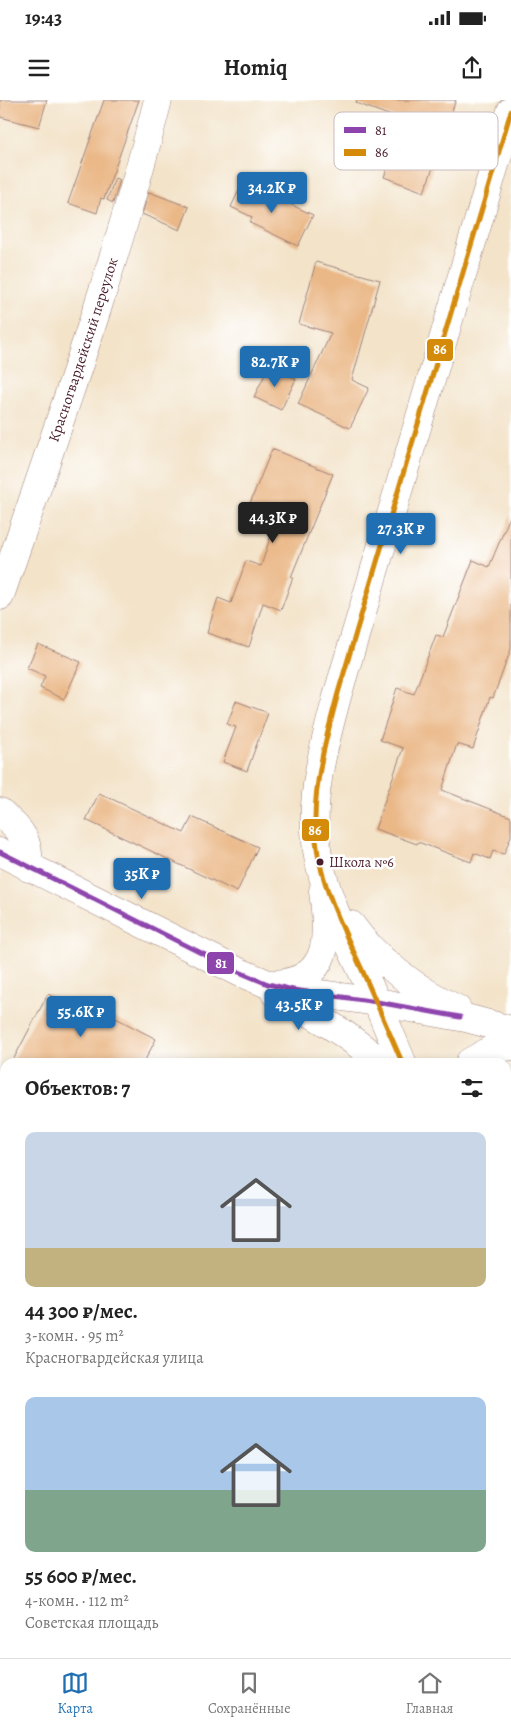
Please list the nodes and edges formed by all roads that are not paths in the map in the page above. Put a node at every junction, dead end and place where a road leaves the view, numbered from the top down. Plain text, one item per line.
1 (158, 100) edge
2 (511, 111) edge
3 (498, 155) edge
4 (493, 170) edge
5 (0, 596) edge
6 (0, 812) edge
7 (0, 852) edge
8 (29, 868) junction
9 (324, 875) junction
10 (239, 972) junction
11 (268, 984) junction
12 (376, 1002) junction
13 (509, 1035) edge
14 (375, 1058) edge
15 (400, 1058) edge
16 (477, 1058) edge

1 - 5 street, Красногвардейский переулок
2 - 3 street
4 - 9 street
6 - 8 street
7 - 8 street
8 - 10 street
9 - 11 street
9 - 12 street
9 - 13 street
10 - 11 street
10 - 14 street
11 - 12 street
12 - 13 street
12 - 15 street
13 - 16 street

